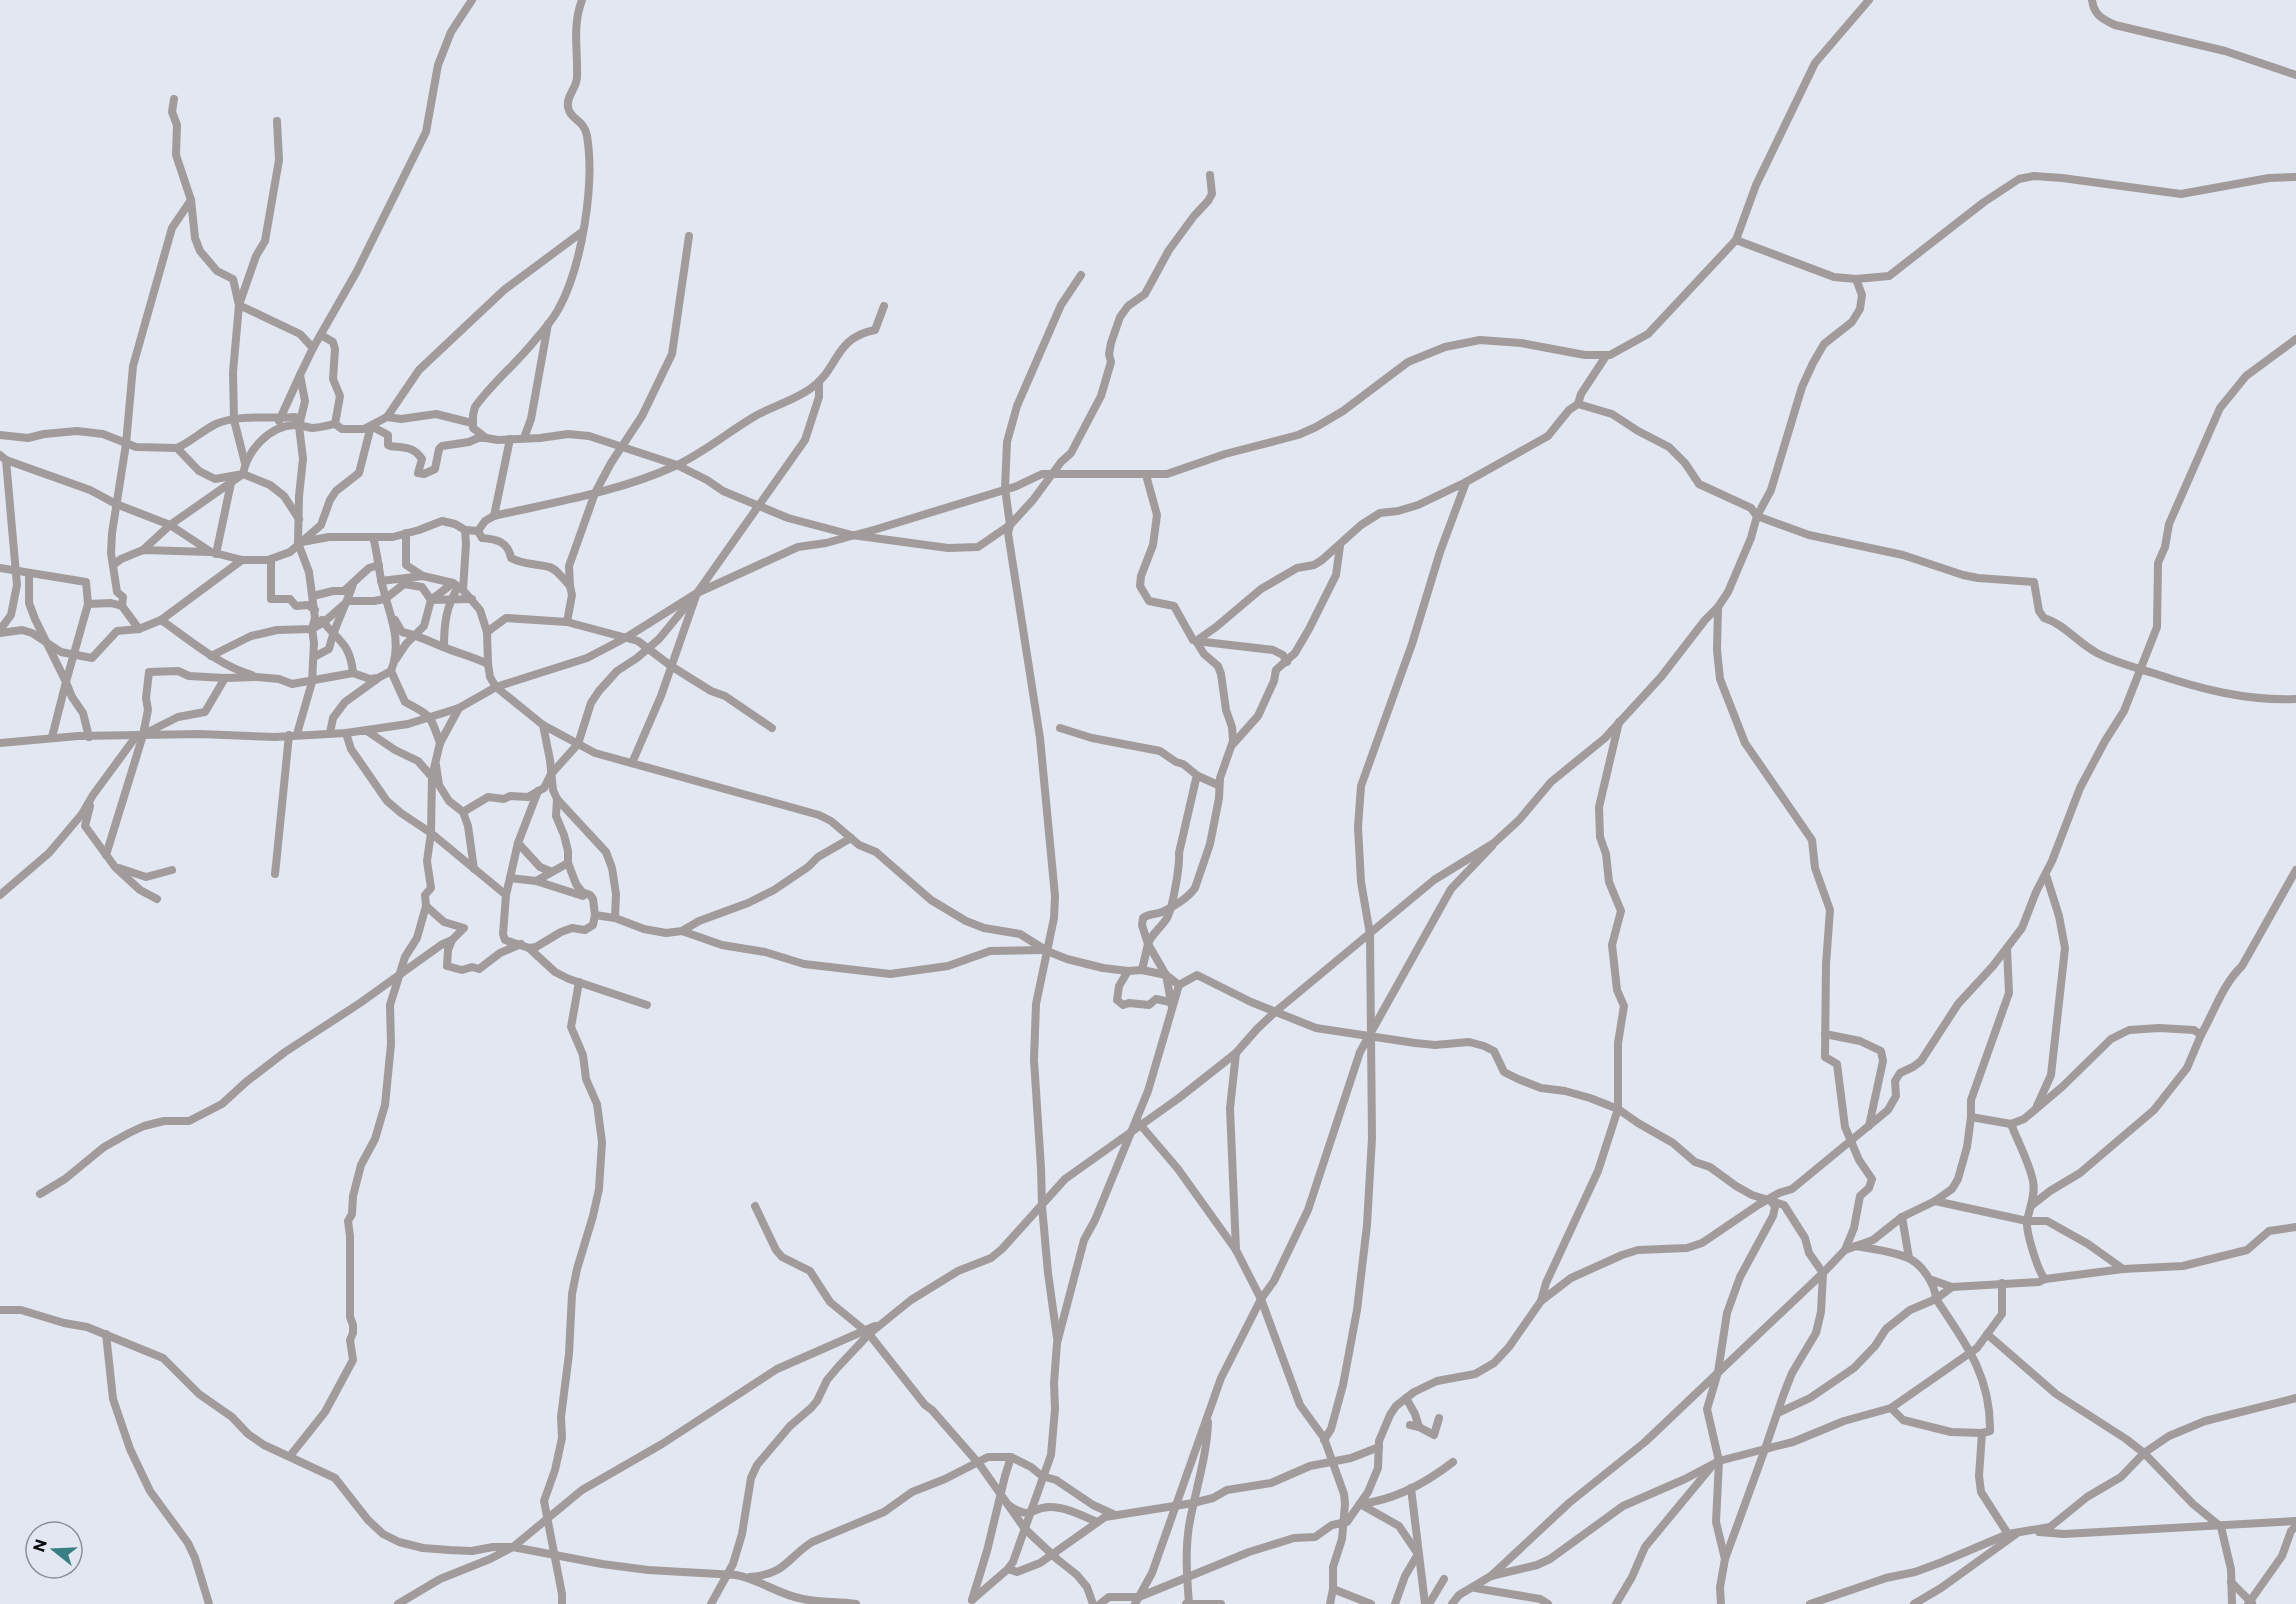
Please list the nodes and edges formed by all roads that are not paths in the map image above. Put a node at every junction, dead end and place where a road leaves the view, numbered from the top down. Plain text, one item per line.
1 (472, 0) edge
2 (582, 0) edge
3 (1869, 0) edge
4 (2092, 0) edge
5 (2296, 75) edge
6 (174, 99) dead end
7 (277, 121) dead end
8 (1210, 175) dead end
9 (2296, 177) edge
10 (191, 200) junction
11 (582, 232) junction
12 (689, 236) dead end
13 (1736, 240) junction
14 (1081, 275) dead end
15 (1856, 279) junction
16 (239, 305) junction
17 (884, 306) dead end
18 (548, 322) junction
19 (321, 335) junction
20 (2296, 339) edge
21 (313, 348) junction
22 (1606, 356) junction
23 (300, 375) junction
24 (819, 382) junction
25 (1578, 404) junction
26 (387, 417) junction
27 (281, 418) junction
28 (234, 420) junction
29 (472, 423) junction
30 (336, 424) junction
31 (299, 426) junction
32 (371, 426) junction
33 (274, 430) junction
34 (0, 435) edge
35 (486, 438) junction
36 (524, 438) junction
37 (510, 439) junction
38 (126, 444) junction
39 (177, 448) junction
40 (620, 448) junction
41 (3, 457) edge
42 (245, 463) junction
43 (677, 465) junction
44 (1053, 473) junction
45 (243, 474) junction
46 (1146, 475) junction
47 (1466, 482) junction
48 (231, 483) junction
49 (1005, 488) junction
50 (595, 493) junction
51 (116, 504) junction
52 (759, 506) junction
53 (494, 516) junction
54 (1757, 516) junction
55 (300, 520) junction
56 (170, 525) junction
57 (1010, 525) junction
58 (465, 530) junction
59 (478, 531) junction
60 (406, 534) junction
61 (852, 535) junction
62 (373, 537) junction
63 (1341, 541) junction
64 (298, 543) junction
65 (143, 550) junction
66 (213, 553) junction
67 (271, 559) junction
68 (242, 560) junction
69 (113, 565) junction
70 (379, 565) junction
71 (0, 568) edge
72 (17, 572) junction
73 (29, 574) junction
74 (423, 576) junction
75 (381, 581) junction
76 (353, 584) junction
77 (570, 586) junction
78 (458, 587) junction
79 (697, 593) junction
80 (313, 596) junction
81 (385, 599) junction
82 (472, 599) junction
83 (431, 600) junction
84 (450, 600) junction
85 (348, 601) junction
86 (88, 604) junction
87 (122, 606) junction
88 (313, 607) junction
89 (1719, 607) junction
90 (392, 614) junction
91 (161, 620) junction
92 (324, 622) junction
93 (567, 622) junction
94 (312, 629) junction
95 (139, 630) junction
96 (0, 631) edge
97 (333, 632) junction
98 (488, 632) junction
99 (416, 635) junction
100 (627, 637) junction
101 (1196, 641) junction
102 (47, 642) junction
103 (444, 647) junction
104 (648, 647) junction
105 (73, 655) junction
106 (211, 656) junction
107 (314, 657) junction
108 (396, 659) junction
109 (1287, 662) junction
110 (488, 664) junction
111 (672, 666) junction
112 (2139, 669) junction
113 (391, 672) junction
114 (353, 673) junction
115 (257, 677) junction
116 (225, 678) junction
117 (378, 678) junction
118 (66, 682) junction
119 (312, 682) junction
120 (495, 687) junction
121 (2296, 699) edge
122 (459, 708) junction
123 (431, 718) junction
124 (1620, 721) junction
125 (543, 725) junction
126 (772, 728) dead end
127 (1060, 728) dead end
128 (360, 731) junction
129 (330, 733) junction
130 (346, 733) junction
131 (140, 735) junction
132 (293, 735) junction
133 (52, 737) junction
134 (90, 737) junction
135 (0, 743) edge
136 (440, 744) junction
137 (578, 744) junction
138 (1230, 747) junction
139 (633, 763) junction
140 (436, 765) junction
141 (551, 774) junction
142 (1198, 776) junction
143 (432, 777) junction
144 (1218, 785) junction
145 (538, 791) junction
146 (93, 795) junction
147 (557, 799) junction
148 (463, 812) junction
149 (431, 833) junction
150 (851, 838) junction
151 (518, 843) junction
152 (1494, 843) junction
153 (106, 855) junction
154 (568, 863) junction
155 (115, 867) junction
156 (474, 869) junction
157 (172, 870) dead end
158 (2296, 870) edge
159 (552, 872) junction
160 (275, 874) dead end
161 (2046, 875) junction
162 (510, 878) junction
163 (536, 881) junction
164 (0, 895) edge
165 (506, 895) junction
166 (157, 899) dead end
167 (593, 899) junction
168 (426, 906) junction
169 (1170, 907) junction
170 (595, 915) junction
171 (615, 918) junction
172 (682, 931) junction
173 (1370, 934) junction
174 (452, 939) junction
175 (520, 944) junction
176 (1148, 944) junction
177 (530, 948) junction
178 (2007, 949) junction
179 (1047, 951) junction
180 (1143, 970) junction
181 (1128, 971) junction
182 (401, 973) junction
183 (1166, 975) junction
184 (579, 982) junction
185 (1179, 985) junction
186 (647, 1005) dead end
187 (1171, 1005) junction
188 (1275, 1012) junction
189 (1825, 1034) junction
190 (2201, 1035) junction
191 (1370, 1036) junction
192 (1236, 1053) junction
193 (2036, 1107) junction
194 (1618, 1109) junction
195 (1971, 1117) junction
196 (1138, 1121) junction
197 (2011, 1124) junction
198 (1869, 1126) junction
199 (1133, 1130) junction
200 (1851, 1142) junction
201 (40, 1194) dead end
202 (1770, 1199) junction
203 (1935, 1202) junction
204 (2032, 1205) junction
205 (755, 1206) dead end
206 (1041, 1206) junction
207 (1902, 1217) junction
208 (2028, 1221) junction
209 (2296, 1227) edge
210 (1855, 1245) junction
211 (1236, 1250) junction
212 (1845, 1250) junction
213 (1909, 1258) junction
214 (2123, 1269) junction
215 (1823, 1273) junction
216 (2045, 1279) junction
217 (1932, 1280) junction
218 (2002, 1283) junction
219 (1952, 1287) junction
220 (1261, 1299) junction
221 (1936, 1299) junction
222 (1541, 1301) junction
223 (0, 1310) edge
224 (867, 1332) junction
225 (106, 1334) junction
226 (1988, 1334) junction
227 (1057, 1343) junction
228 (1972, 1352) junction
229 (1718, 1372) junction
230 (1406, 1398) junction
231 (2296, 1398) edge
232 (1891, 1408) junction
233 (1778, 1413) junction
234 (1208, 1415) junction
235 (1439, 1418) dead end
236 (1410, 1425) dead end
237 (1421, 1429) junction
238 (1982, 1433) junction
239 (1324, 1440) junction
240 (1439, 1440) dead end
241 (1379, 1447) junction
242 (1765, 1449) junction
243 (2144, 1453) junction
244 (290, 1456) junction
245 (1011, 1458) junction
246 (977, 1462) junction
247 (1332, 1462) junction
248 (1453, 1462) dead end
249 (1716, 1463) junction
250 (1042, 1476) junction
251 (1411, 1488) junction
252 (1000, 1496) junction
253 (1006, 1503) junction
254 (1193, 1503) junction
255 (1360, 1504) junction
256 (1175, 1507) junction
257 (1029, 1514) junction
258 (1115, 1515) junction
259 (548, 1519) junction
260 (2296, 1521) edge
261 (1097, 1522) junction
262 (1343, 1524) junction
263 (2217, 1524) junction
264 (2296, 1526) edge
265 (1025, 1529) junction
266 (2035, 1531) junction
267 (2017, 1533) junction
268 (2008, 1534) junction
269 (513, 1547) junction
270 (1051, 1554) junction
271 (1418, 1554) junction
272 (554, 1555) junction
273 (1725, 1559) junction
274 (1008, 1569) junction
275 (726, 1574) junction
276 (1187, 1576) junction
277 (1491, 1576) junction
278 (748, 1577) junction
279 (1444, 1579) dead end
280 (2231, 1582) junction
281 (1475, 1588) junction
282 (1333, 1589) junction
283 (1137, 1600) edge
284 (972, 1602) edge
285 (2251, 1603) edge
286 (209, 1604) edge
287 (398, 1604) edge
288 (562, 1604) edge
289 (711, 1604) edge
290 (856, 1604) edge
291 (1093, 1604) edge
292 (1100, 1604) edge
293 (1188, 1604) edge
294 (1221, 1604) edge
295 (1330, 1604) edge
296 (1371, 1604) edge
297 (1395, 1604) edge
298 (1427, 1604) edge
299 (1452, 1604) edge
300 (1548, 1604) edge
301 (1616, 1604) edge
302 (1721, 1604) edge
303 (1810, 1604) edge
304 (1914, 1604) edge
305 (2232, 1604) edge

1 - 19 street
2 - 11 street
3 - 13 street
4 - 5 street
6 - 10 street
7 - 16 street
8 - 44 street
9 - 15 street
10 - 16 street
10 - 38 street
11 - 18 street
11 - 26 street
12 - 40 street
13 - 15 street
13 - 22 street
14 - 49 street
15 - 54 street
16 - 21 street
16 - 28 street
17 - 24 street
18 - 29 street
18 - 36 street
19 - 21 street
19 - 30 street
20 - 112 street
21 - 23 street
22 - 25 street
22 - 46 street
23 - 27 street
23 - 31 street
24 - 43 street
24 - 52 street
25 - 47 street
25 - 54 street
26 - 29 street
26 - 32 street
27 - 28 street
27 - 31 street
27 - 33 street
28 - 39 street
28 - 42 street
29 - 35 street
30 - 31 street
30 - 32 street
31 - 33 street
31 - 55 street
32 - 35 street
32 - 64 street
33 - 42 street
34 - 38 street
35 - 37 street
36 - 37 street
36 - 40 street
37 - 53 street
38 - 39 street
38 - 51 street
39 - 45 street
40 - 43 street
40 - 50 street
41 - 51 street
41 - 72 street
42 - 45 street
43 - 50 street
43 - 52 street
44 - 46 street
44 - 49 street
44 - 57 street
45 - 48 street
45 - 55 street
46 - 101 street
47 - 63 street
47 - 173 street
48 - 56 street
48 - 66 street
49 - 57 street
49 - 61 street
50 - 53 street
50 - 77 street
51 - 56 street
51 - 69 street
52 - 61 street
52 - 79 street
53 - 59 street
54 - 89 street
54 - 112 street
55 - 64 street
56 - 65 street
56 - 66 street
57 - 61 street
57 - 179 street
58 - 59 street
58 - 60 street
58 - 78 street
59 - 77 street
60 - 62 street
60 - 74 street
61 - 79 street
62 - 64 street
62 - 70 street
63 - 101 street
63 - 109 street
64 - 67 street
64 - 80 street
65 - 66 street
65 - 69 street
66 - 68 street
67 - 68 street
67 - 88 street
68 - 91 street
69 - 87 street
70 - 75 street
70 - 76 street
71 - 72 street
72 - 73 street
72 - 96 street
73 - 86 street
73 - 102 street
74 - 75 street
74 - 78 street
75 - 81 street
76 - 80 street
76 - 85 street
77 - 93 street
78 - 82 street
78 - 83 street
78 - 84 street
79 - 100 street
79 - 104 street
79 - 111 street
80 - 88 street
81 - 83 street
81 - 85 street
81 - 90 street
82 - 84 street
82 - 98 street
83 - 84 street
83 - 99 street
84 - 103 street
85 - 92 street
85 - 97 street
86 - 87 street
86 - 105 street
87 - 95 street
88 - 92 street
88 - 94 street
89 - 124 street
89 - 189 street
90 - 99 street
90 - 108 street
91 - 95 street
91 - 106 street
92 - 94 street
92 - 97 street
93 - 98 street
93 - 100 street
94 - 106 street
94 - 107 street
95 - 105 street
96 - 102 street
97 - 107 street
97 - 114 street
98 - 110 street
99 - 103 street
99 - 108 street
100 - 104 street
100 - 120 street
101 - 109 street
101 - 138 street
102 - 105 street
102 - 118 street
103 - 110 street
104 - 111 street
104 - 137 street
105 - 118 street
106 - 115 street
107 - 119 street
108 - 113 street
109 - 138 street
110 - 120 street
111 - 126 street
111 - 139 street
112 - 121 street
112 - 161 street
113 - 117 street
113 - 123 street
114 - 117 street
114 - 119 street
115 - 116 street
115 - 119 street
116 - 131 street
116 - 131 street
117 - 129 street
118 - 133 street
118 - 134 street
119 - 132 street
120 - 122 street
120 - 125 street
122 - 123 street
122 - 136 street
123 - 128 street
123 - 136 street
124 - 152 street
124 - 194 street
125 - 137 street
125 - 141 street
127 - 142 street
128 - 130 street
128 - 143 street
129 - 130 street
129 - 132 street
130 - 149 street
131 - 132 street
131 - 134 street
131 - 146 street
131 - 153 street
132 - 160 street
133 - 134 street
133 - 135 street
136 - 140 street
137 - 139 street
137 - 141 street
138 - 144 street
139 - 150 street
140 - 143 street
140 - 148 street
141 - 145 street
141 - 147 street
142 - 144 street
142 - 169 street
143 - 149 street
144 - 169 street
145 - 148 street
145 - 151 street
146 - 153 street
146 - 164 street
147 - 154 street
147 - 171 street
148 - 156 street
149 - 156 street
149 - 168 street
150 - 172 street
150 - 179 street
151 - 159 street
151 - 162 street
152 - 173 street
152 - 191 street
153 - 155 street
154 - 159 street
154 - 167 street
155 - 157 street
155 - 166 street
156 - 165 street
158 - 190 street
159 - 163 street
161 - 178 street
161 - 193 street
162 - 163 street
162 - 165 street
163 - 167 street
165 - 175 street
167 - 170 street
168 - 174 street
168 - 182 street
169 - 176 street
169 - 176 street
170 - 171 street
170 - 177 street
171 - 172 street
172 - 179 street
173 - 188 street
173 - 191 street
174 - 175 street
174 - 182 street
175 - 177 street
176 - 180 street
176 - 183 street
177 - 184 street
178 - 195 street
178 - 198 street
179 - 181 street
179 - 206 street
180 - 181 street
180 - 183 street
181 - 187 street
182 - 201 street
182 - 244 street
183 - 185 street
183 - 187 street
184 - 186 street
184 - 259 street
185 - 187 street
185 - 188 street
187 - 196 street
188 - 191 street
188 - 192 street
189 - 198 street
189 - 200 street
190 - 193 street
190 - 204 street
191 - 194 street
191 - 220 street
191 - 239 street
192 - 196 street
192 - 211 street
193 - 197 street
194 - 202 street
194 - 222 street
195 - 197 street
195 - 203 street
196 - 199 street
196 - 211 street
197 - 204 street
198 - 200 street
199 - 206 street
199 - 227 street
200 - 202 street
200 - 212 street
202 - 215 street
202 - 222 street
202 - 229 street
203 - 207 street
203 - 208 street
204 - 208 street
205 - 224 street
206 - 224 street
206 - 227 street
207 - 210 street
207 - 213 street
208 - 214 street
208 - 216 street
209 - 214 street
210 - 212 street
210 - 213 street
211 - 220 street
212 - 215 street
213 - 217 street
214 - 216 street
215 - 229 street
215 - 233 street
216 - 218 street
217 - 219 street
217 - 221 street
218 - 219 street
218 - 226 street
219 - 221 street
220 - 234 street
220 - 239 street
221 - 228 street
221 - 233 street
222 - 230 street
223 - 225 street
224 - 246 street
224 - 259 street
224 - 275 street
225 - 244 street
225 - 286 street
226 - 228 street
226 - 243 street
227 - 250 street
228 - 232 street
228 - 238 street
229 - 249 street
229 - 277 street
230 - 237 street
230 - 241 street
231 - 243 street
232 - 238 street
232 - 242 street
233 - 242 street
234 - 254 street
234 - 256 street
235 - 237 street
236 - 237 street
237 - 240 street
238 - 268 street
239 - 247 street
241 - 247 street
241 - 255 street
242 - 249 street
242 - 273 street
243 - 263 street
243 - 266 street
244 - 269 street
245 - 246 street
245 - 250 street
245 - 252 street
246 - 252 street
246 - 278 street
247 - 254 street
247 - 262 street
248 - 251 street
249 - 273 street
249 - 277 street
249 - 301 street
250 - 257 street
250 - 258 street
251 - 255 street
251 - 271 street
252 - 253 street
252 - 284 street
253 - 257 street
253 - 265 street
254 - 256 street
254 - 276 street
255 - 262 street
255 - 271 street
256 - 258 street
256 - 283 street
257 - 261 street
257 - 265 street
258 - 261 street
259 - 269 street
259 - 272 street
260 - 263 street
261 - 270 street
262 - 276 street
262 - 282 street
263 - 266 street
263 - 280 street
264 - 285 street
265 - 270 street
265 - 274 street
266 - 267 street
267 - 268 street
267 - 304 street
268 - 303 street
269 - 272 street
269 - 287 street
270 - 274 street
270 - 291 street
271 - 297 street
271 - 298 street
272 - 275 street
272 - 288 street
273 - 302 street
274 - 284 street
275 - 278 street
275 - 289 street
276 - 283 street
276 - 293 street
277 - 281 street
278 - 290 street
279 - 298 street
280 - 285 street
280 - 305 street
281 - 299 street
281 - 300 street
282 - 295 street
282 - 296 street
283 - 292 street
293 - 294 street

